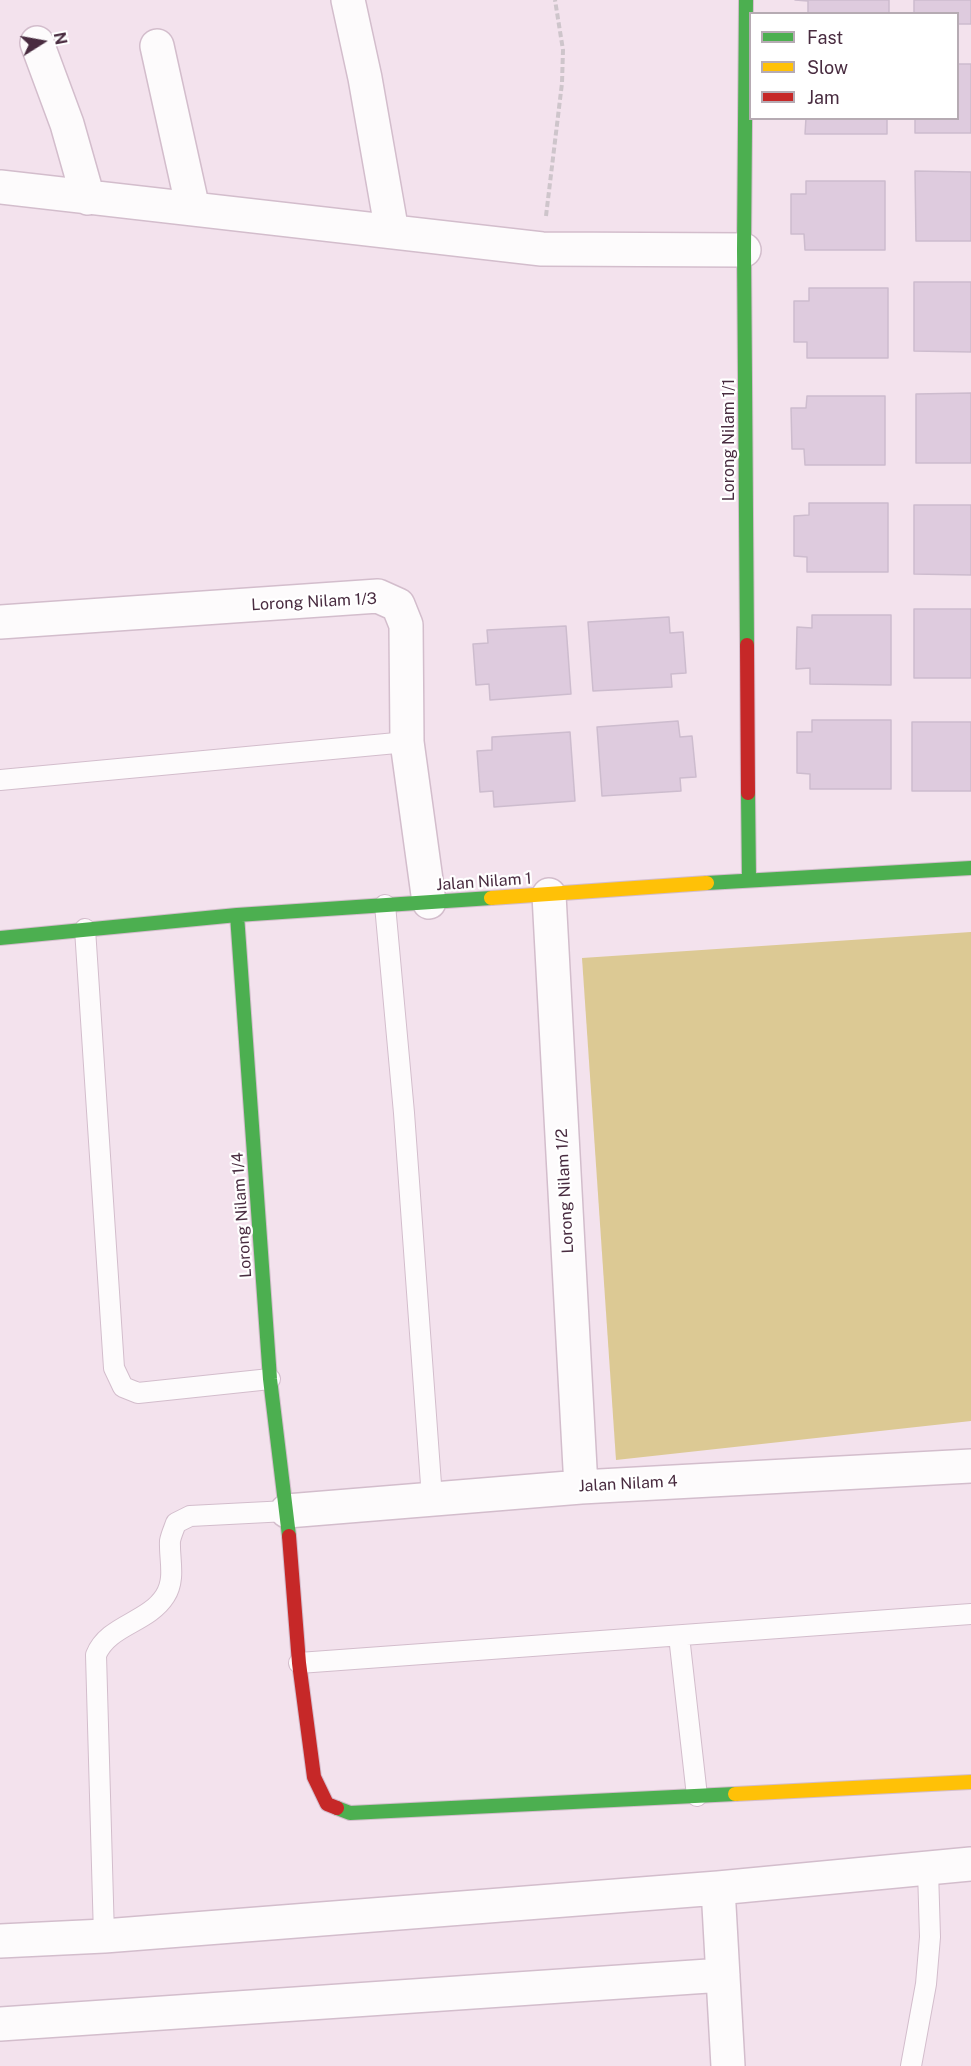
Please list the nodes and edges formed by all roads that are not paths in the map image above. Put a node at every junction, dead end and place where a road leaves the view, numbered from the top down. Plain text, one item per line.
1 (348, 0) edge
2 (746, 0) edge
3 (37, 43) dead end
4 (157, 46) dead end
5 (0, 187) edge
6 (88, 198) junction
7 (193, 209) junction
8 (392, 232) junction
9 (744, 250) junction
10 (0, 622) edge
11 (406, 742) junction
12 (0, 780) edge
13 (971, 868) edge
14 (749, 880) junction
15 (549, 895) junction
16 (429, 902) junction
17 (385, 905) junction
18 (237, 915) junction
19 (85, 928) junction
20 (0, 938) edge
21 (270, 1379) junction
22 (971, 1466) edge
23 (581, 1487) junction
24 (432, 1498) junction
25 (286, 1511) junction
26 (971, 1614) edge
27 (679, 1636) junction
28 (299, 1663) junction
29 (971, 1782) edge
30 (697, 1796) junction
31 (971, 1864) edge
32 (928, 1870) junction
33 (718, 1888) junction
34 (104, 1936) junction
35 (0, 1941) edge
36 (723, 1975) junction
37 (0, 2024) edge
38 (728, 2066) edge
39 (911, 2066) edge

1 - 8 street
2 - 9 street, Lorong Nilam 1/1
3 - 6 street
4 - 7 street
5 - 6 street
6 - 7 street
7 - 8 street
8 - 9 street
9 - 14 street, Lorong Nilam 1/1
10 - 11 street, Lorong Nilam 1/3
11 - 12 lane
11 - 16 street, Lorong Nilam 1/3
13 - 14 street, Jalan Nilam 1
14 - 15 street, Jalan Nilam 1
15 - 16 street, Jalan Nilam 1
15 - 23 street, Lorong Nilam 1/2
16 - 17 street, Jalan Nilam 1
17 - 18 street, Jalan Nilam 1
17 - 24 lane
18 - 19 street, Jalan Nilam 1
18 - 21 street, Lorong Nilam 1/4
19 - 20 street, Jalan Nilam 1
19 - 21 lane
21 - 25 street, Lorong Nilam 1/4
22 - 23 street, Jalan Nilam 4
23 - 24 street, Jalan Nilam 4
24 - 25 street, Jalan Nilam 4
25 - 28 street, Lorong Nilam 1/4
25 - 34 lane
26 - 27 lane
27 - 28 lane
27 - 30 lane
28 - 30 street, Lorong Nilam 1/4
29 - 30 street, Lorong Nilam 1/4
31 - 32 street
32 - 33 street
32 - 39 lane
33 - 34 street
33 - 36 street
34 - 35 street
36 - 37 street
36 - 38 street

